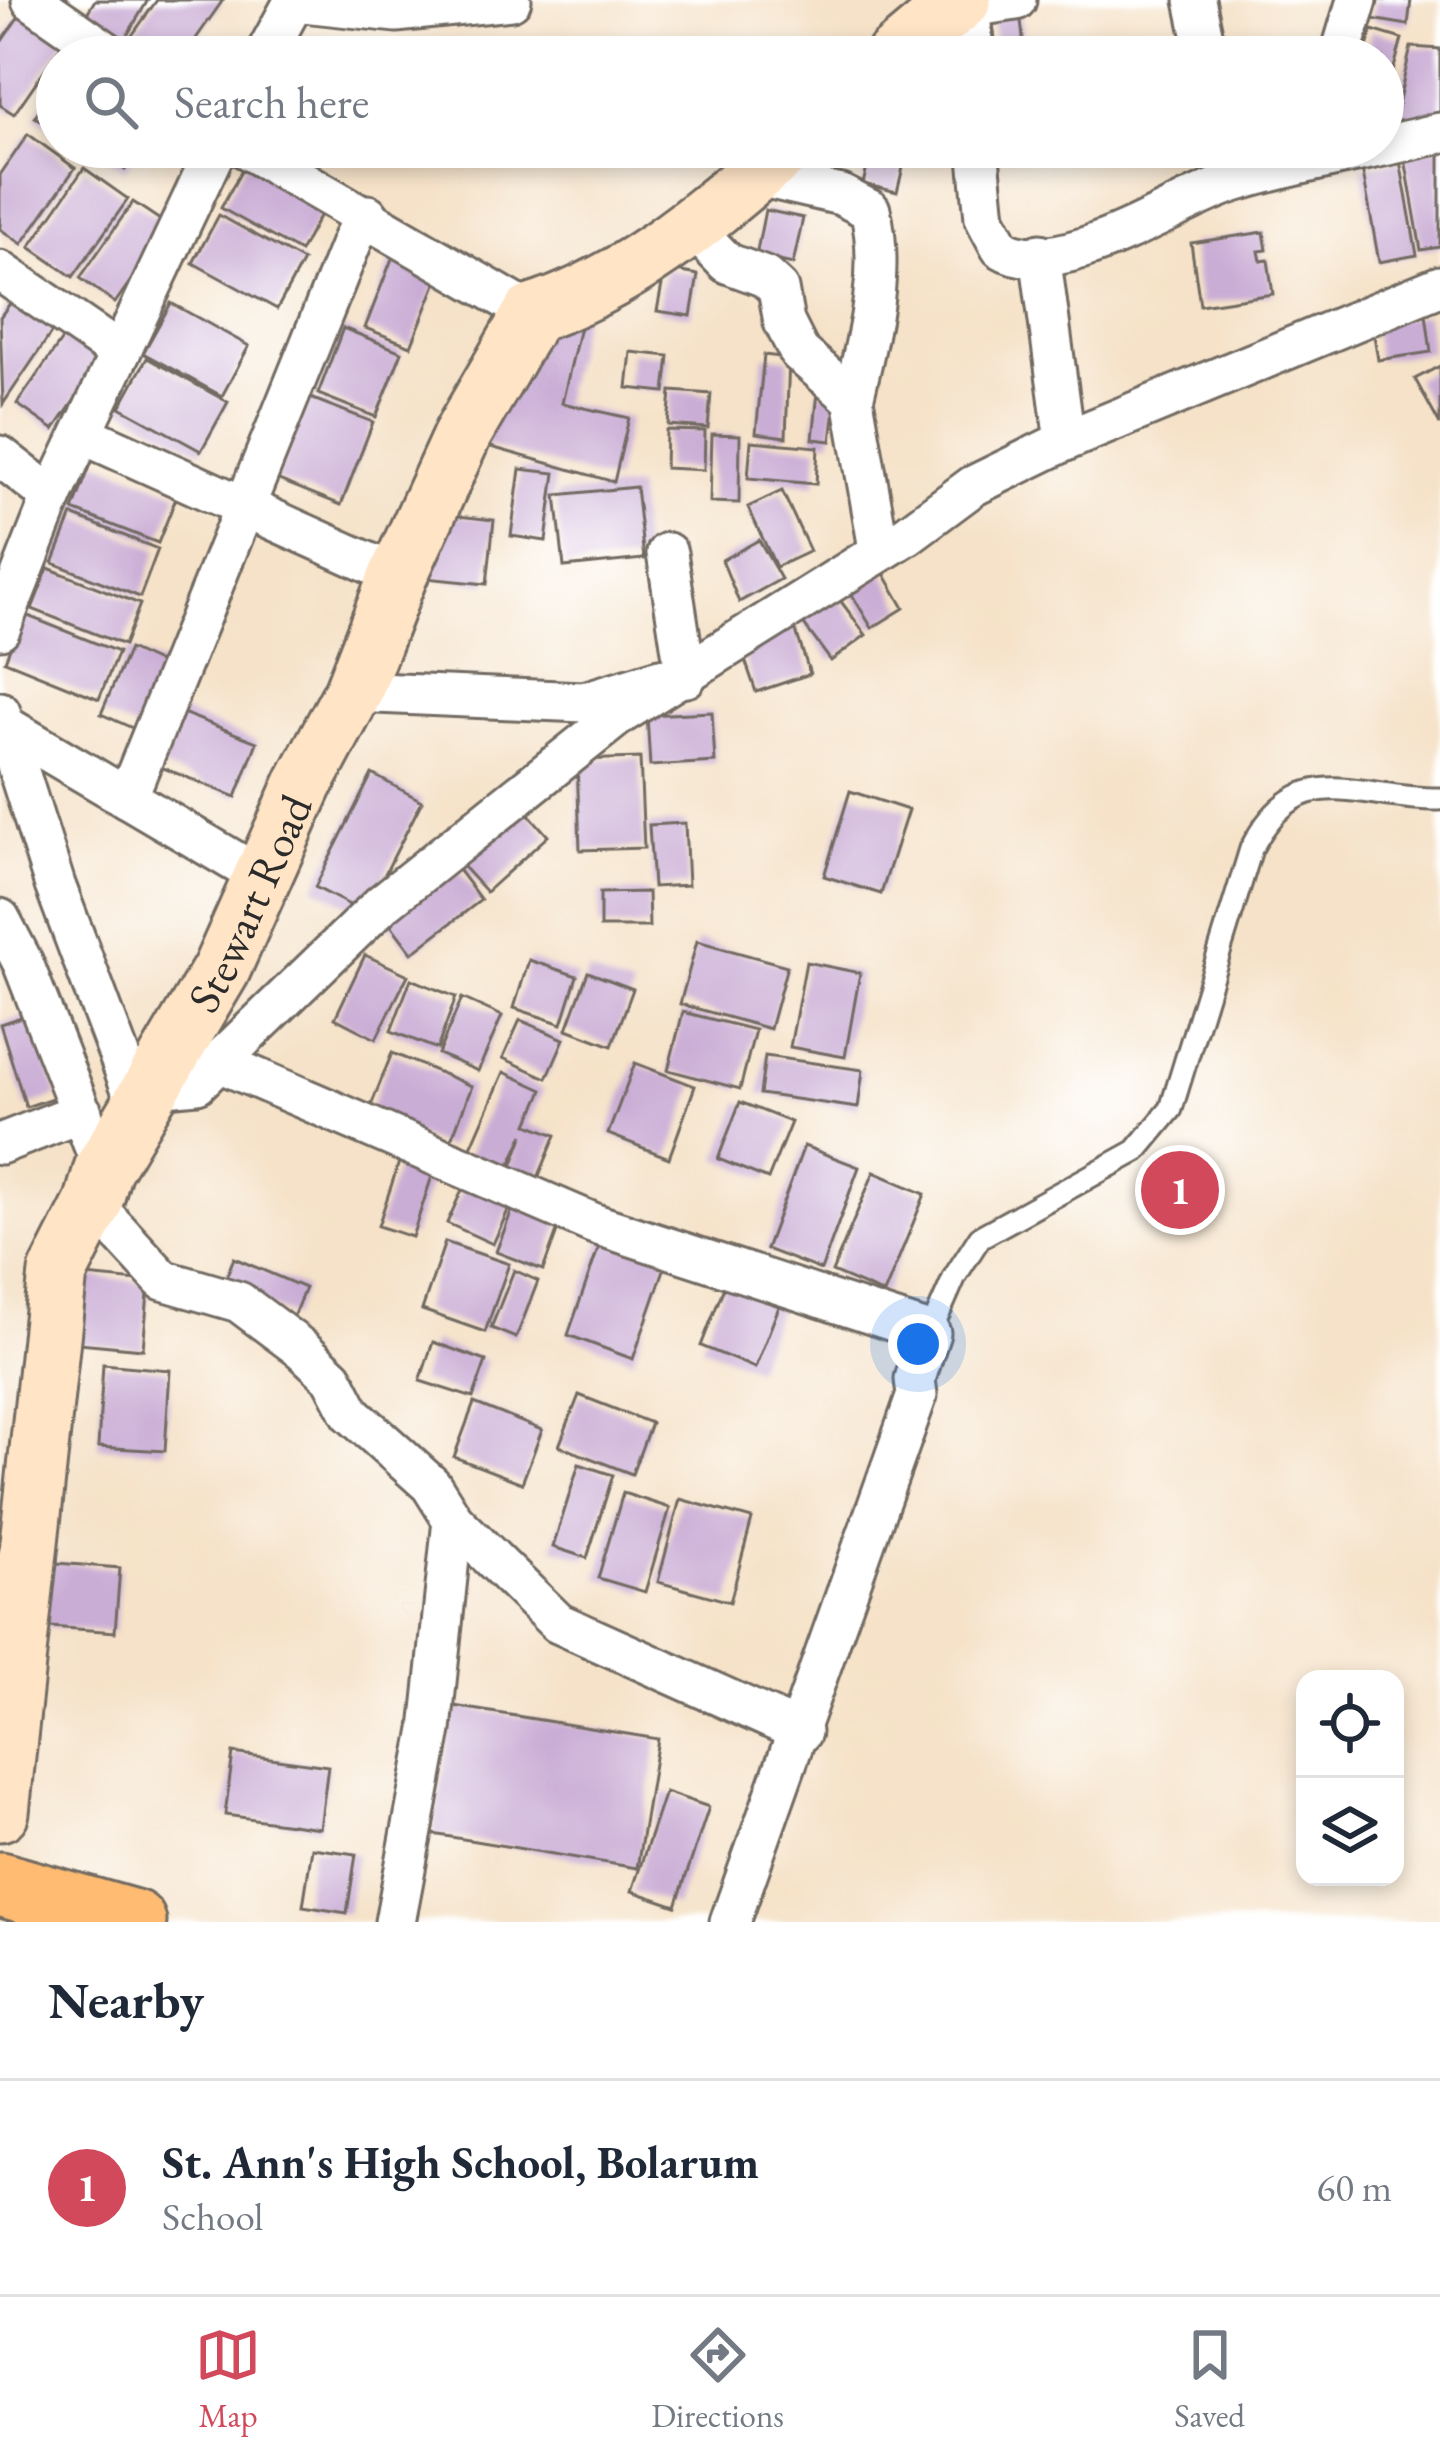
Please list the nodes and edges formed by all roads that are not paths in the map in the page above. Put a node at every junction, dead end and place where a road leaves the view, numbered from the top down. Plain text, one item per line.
1 (32, 0) edge
2 (295, 0) edge
3 (511, 0) edge
4 (962, 0) edge
5 (1016, 0) edge
6 (1196, 0) edge
7 (1357, 0) edge
8 (84, 36) edge
9 (275, 36) edge
10 (919, 36) edge
11 (972, 36) edge
12 (1203, 36) edge
13 (1346, 36) edge
14 (1440, 133) edge
15 (1404, 138) edge
16 (207, 168) edge
17 (282, 168) edge
18 (763, 168) edge
19 (785, 168) edge
20 (979, 168) edge
21 (1223, 168) edge
22 (368, 215) junction
23 (692, 228) junction
24 (1040, 254) junction
25 (0, 271) edge
26 (1440, 286) edge
27 (532, 314) junction
28 (120, 353) junction
29 (853, 399) junction
30 (82, 434) junction
31 (1065, 441) junction
32 (0, 456) edge
33 (52, 497) junction
34 (245, 507) junction
35 (879, 548) junction
36 (667, 553) dead end
37 (398, 576) junction
38 (0, 629) edge
39 (686, 677) junction
40 (353, 692) junction
41 (3, 720) edge
42 (127, 798) junction
43 (1440, 799) edge
44 (262, 878) junction
45 (0, 920) edge
46 (12, 964) edge
47 (218, 1062) junction
48 (148, 1100) junction
49 (82, 1112) junction
50 (0, 1144) edge
51 (98, 1187) junction
52 (930, 1333) junction
53 (453, 1520) junction
54 (6, 1672) edge
55 (800, 1732) junction
56 (0, 1812) edge
57 (0, 1884) edge
58 (134, 1922) edge
59 (395, 1922) edge
60 (730, 1922) edge

1 - 8 street
2 - 3 street
2 - 9 street
4 - 10 street
5 - 11 street
6 - 12 street
7 - 13 street
14 - 15 street
16 - 28 street
17 - 22 street
18 - 23 street
19 - 29 street
20 - 24 street
21 - 24 street
22 - 27 street
22 - 34 street
23 - 27 street
23 - 29 street
24 - 31 street
25 - 28 street
26 - 31 street
27 - 37 street, Stewart Road
28 - 30 street
29 - 35 street
30 - 33 street
30 - 34 street
31 - 35 street
32 - 33 street
33 - 38 street
34 - 37 street
34 - 42 street
35 - 39 street
36 - 39 street
37 - 40 street, Stewart Road
39 - 40 street
39 - 47 street
40 - 44 street, Stewart Road
41 - 42 street
41 - 48 street
42 - 44 street
43 - 52 lane
44 - 48 street, Stewart Road
45 - 46 street
46 - 49 street
47 - 48 street
47 - 52 street
48 - 51 street, Stewart Road
49 - 50 street
49 - 51 street
51 - 53 street
51 - 54 street, Stewart Road
52 - 55 street
53 - 55 street
53 - 59 street
54 - 56 street, Stewart Road
55 - 60 street
57 - 58 main road

